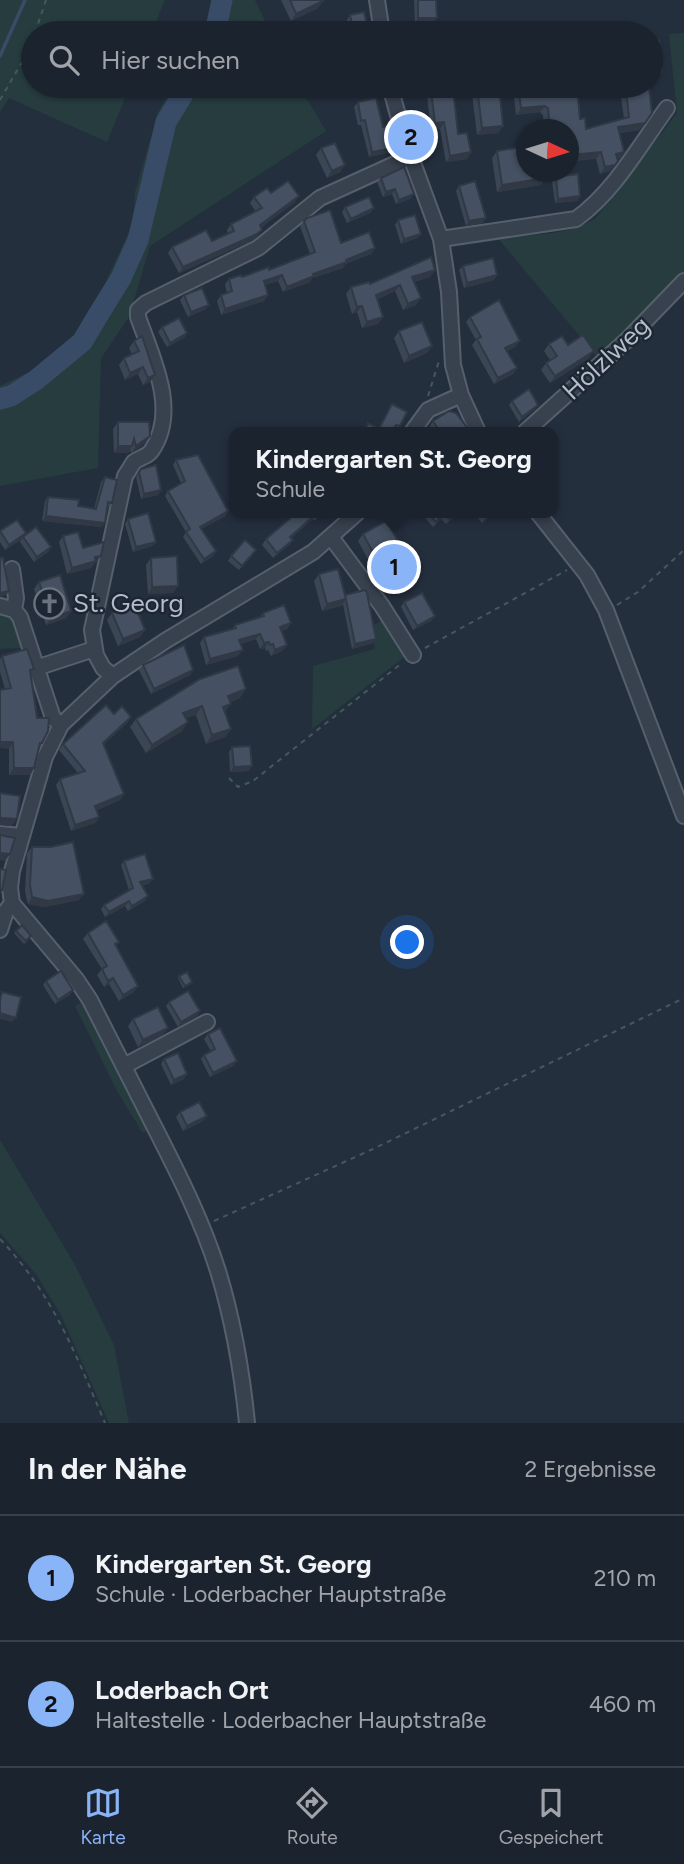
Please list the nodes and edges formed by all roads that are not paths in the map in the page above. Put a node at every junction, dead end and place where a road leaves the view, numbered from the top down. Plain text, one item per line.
1 (377, 0) edge
2 (380, 21) edge
3 (394, 98) edge
4 (667, 108) dead end
5 (410, 157) junction
6 (441, 239) junction
7 (684, 281) edge
8 (460, 396) junction
9 (416, 427) edge
10 (476, 427) edge
11 (531, 427) edge
12 (352, 518) edge
13 (542, 518) edge
14 (331, 537) junction
15 (12, 569) dead end
16 (7, 608) edge
17 (94, 649) junction
18 (413, 655) road end
19 (36, 668) junction
20 (113, 676) junction
21 (61, 725) junction
22 (684, 816) edge
23 (0, 834) edge
24 (21, 836) junction
25 (12, 903) junction
26 (0, 930) edge
27 (207, 1022) dead end
28 (124, 1066) junction
29 (247, 1423) edge

1 - 2 street
3 - 5 street
4 - 6 street
5 - 6 street
5 - 17 street
6 - 8 street
7 - 11 street, Hölzlweg
8 - 9 street
8 - 10 street
12 - 14 street
13 - 22 street
14 - 18 street
14 - 20 street
15 - 16 street
16 - 19 street
17 - 19 street
17 - 20 street
19 - 21 street
20 - 21 street
21 - 24 street
23 - 24 street
24 - 25 street
25 - 26 street
25 - 28 street
27 - 28 street
28 - 29 street

